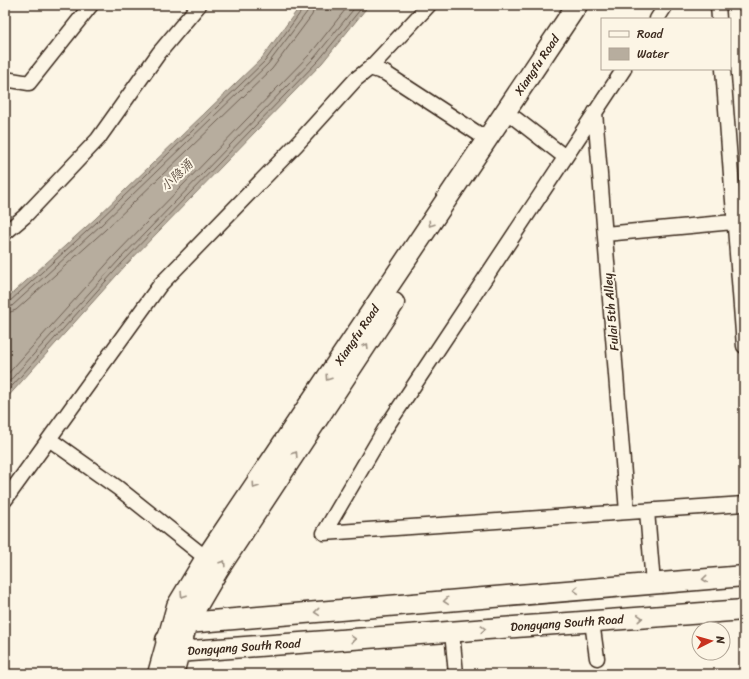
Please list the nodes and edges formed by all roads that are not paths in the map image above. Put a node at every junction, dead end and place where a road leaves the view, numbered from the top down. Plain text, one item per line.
1 (91, 5) edge
2 (199, 5) edge
3 (429, 5) edge
4 (577, 5) edge
5 (591, 5) edge
6 (666, 5) edge
7 (718, 5) edge
8 (658, 18) edge
9 (719, 18) edge
10 (370, 68) junction
11 (623, 70) edge
12 (723, 70) edge
13 (5, 79) edge
14 (595, 112) junction
15 (516, 119) junction
16 (488, 140) junction
17 (565, 157) junction
18 (739, 221) edge
19 (5, 233) edge
20 (605, 234) junction
21 (744, 346) edge
22 (49, 439) junction
23 (5, 500) edge
24 (744, 504) edge
25 (647, 511) junction
26 (627, 512) junction
27 (206, 558) junction
28 (744, 576) edge
29 (652, 584) junction
30 (744, 610) edge
31 (592, 622) junction
32 (187, 623) junction
33 (452, 632) junction
34 (172, 646) junction
35 (597, 658) dead end
36 (158, 674) edge
37 (173, 674) edge
38 (456, 674) edge

1 - 13 street
2 - 19 street
3 - 10 street
4 - 16 street, Xiangfu Road
5 - 15 street, Xiangfu Road
6 - 8 street
7 - 9 street
10 - 16 street
10 - 22 street
11 - 14 street
12 - 18 street
14 - 17 street
14 - 20 street, Fulai 5th Alley
15 - 17 street
32 -> 15 street, Xiangfu Road
16 -> 27 street, Xiangfu Road
17 - 26 street
18 - 20 street
18 - 21 street
20 - 26 street, Fulai 5th Alley
22 - 23 street
22 - 27 street
24 - 25 street
25 - 26 street
25 - 29 street
27 -> 34 street, Xiangfu Road
28 -> 29 street
29 -> 32 street
31 -> 30 street, Dongyang South Road
33 -> 31 street, Dongyang South Road
31 - 35 street
32 - 34 street, Xiangfu Road
34 -> 33 street, Dongyang South Road
33 - 38 street
34 - 36 street, Xiangfu Road
34 - 37 street, Xiangfu Road

